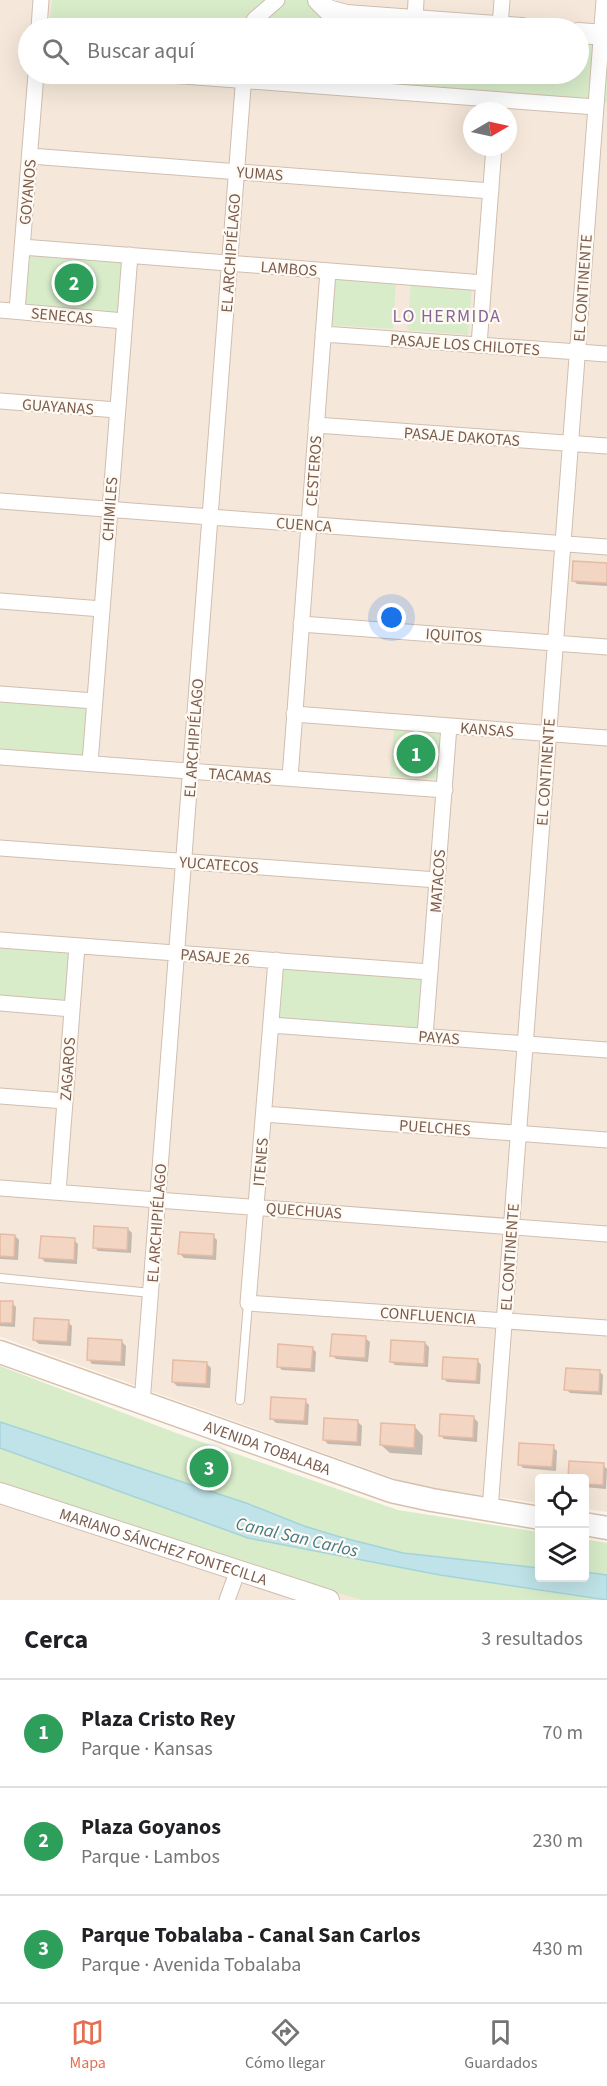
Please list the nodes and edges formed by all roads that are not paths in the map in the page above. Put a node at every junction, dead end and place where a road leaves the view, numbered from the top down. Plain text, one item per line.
1 (41, 0) edge
2 (277, 0) edge
3 (416, 0) edge
4 (502, 0) edge
5 (604, 0) edge
6 (325, 3) edge
7 (40, 18) edge
8 (256, 18) edge
9 (387, 18) edge
10 (414, 18) edge
11 (501, 18) edge
12 (589, 33) edge
13 (604, 34) edge
14 (35, 84) edge
15 (242, 84) edge
16 (306, 84) edge
17 (470, 102) edge
18 (517, 107) edge
19 (599, 116) edge
20 (30, 156) junction
21 (493, 156) edge
22 (236, 171) junction
23 (490, 191) junction
24 (22, 247) junction
25 (130, 255) junction
26 (229, 263) junction
27 (328, 271) junction
28 (483, 282) junction
29 (0, 310) edge
30 (16, 311) junction
31 (124, 321) junction
32 (323, 334) junction
33 (479, 345) junction
34 (577, 352) junction
35 (607, 354) edge
36 (0, 401) edge
37 (117, 410) junction
38 (316, 425) junction
39 (570, 444) junction
40 (607, 446) edge
41 (0, 501) edge
42 (109, 509) junction
43 (210, 517) junction
44 (309, 524) junction
45 (563, 543) junction
46 (607, 547) edge
47 (0, 601) edge
48 (102, 609) junction
49 (301, 624) junction
50 (555, 643) junction
51 (607, 647) edge
52 (0, 694) edge
53 (94, 701) junction
54 (294, 714) junction
55 (449, 726) junction
56 (548, 734) junction
57 (607, 738) edge
58 (0, 757) edge
59 (90, 763) junction
60 (190, 771) junction
61 (290, 778) junction
62 (445, 790) junction
63 (0, 848) edge
64 (183, 861) junction
65 (438, 880) junction
66 (0, 940) edge
67 (77, 945) junction
68 (177, 953) junction
69 (276, 960) junction
70 (430, 972) junction
71 (0, 1004) edge
72 (72, 1009) junction
73 (271, 1025) junction
74 (425, 1036) junction
75 (525, 1044) junction
76 (607, 1050) edge
77 (0, 1096) edge
78 (65, 1101) junction
79 (264, 1114) junction
80 (518, 1133) junction
81 (607, 1140) edge
82 (0, 1188) edge
83 (58, 1192) junction
84 (158, 1199) junction
85 (256, 1207) junction
86 (511, 1226) junction
87 (607, 1233) edge
88 (0, 1278) edge
89 (151, 1293) junction
90 (248, 1303) junction
91 (504, 1321) junction
92 (607, 1328) edge
93 (0, 1352) edge
94 (240, 1400) dead end
95 (142, 1403) junction
96 (0, 1493) edge
97 (490, 1510) junction
98 (535, 1517) edge
99 (589, 1525) edge
100 (607, 1528) edge
101 (238, 1570) junction
102 (227, 1600) edge
103 (329, 1600) edge

1 - 7 street
2 - 8 street
3 - 10 street
4 - 11 street
5 - 13 street, EL CONTINENTE
6 - 9 street
12 - 13 street
13 - 19 street, EL CONTINENTE
14 - 20 street, GOYANOS
15 - 22 street, EL ARCHIPIÉLAGO
16 - 17 street
18 - 19 street
19 - 34 street, EL CONTINENTE
20 - 22 street, YUMAS
20 - 24 street, GOYANOS
21 - 23 street
22 - 23 street, YUMAS
22 - 26 street, EL ARCHIPIÉLAGO
23 - 28 street
24 - 25 street, LAMBOS
24 - 30 street, GOYANOS
25 - 26 street, LAMBOS
25 - 31 street, CHIMILES
26 - 27 street, LAMBOS
26 - 43 street, EL ARCHIPIÉLAGO
27 - 28 street, LAMBOS
27 - 32 street, CESTEROS
28 - 33 street
29 - 30 street, SENECAS
30 - 31 street, SENECAS
31 - 37 street, CHIMILES
32 - 33 street, PASAJE LOS CHILOTES
32 - 38 street, CESTEROS
33 - 34 street, PASAJE LOS CHILOTES
34 - 35 street, PASAJE LOS CHILOTES
34 - 39 street, EL CONTINENTE
36 - 37 street, GUAYANAS
37 - 42 street, CHIMILES
38 - 39 street, PASAJE DAKOTAS
38 - 44 street, CESTEROS
39 - 40 street, PASAJE DAKOTAS
39 - 45 street, EL CONTINENTE
41 - 42 street, CUENCA
42 - 43 street, CUENCA
42 - 48 street, CHIMILES
43 - 44 street, CUENCA
43 - 60 street, EL ARCHIPIÉLAGO
44 - 45 street, CUENCA
44 - 49 street, CESTEROS
45 - 46 street, CUENCA
45 - 50 street, EL CONTINENTE
47 - 48 street
48 - 53 street, CHIMILES
49 - 50 street, IQUITOS
49 - 54 street, CESTEROS
50 - 51 street, IQUITOS
50 - 56 street, EL CONTINENTE
52 - 53 street
53 - 59 street, CHIMILES
54 - 55 street, KANSAS
54 - 61 street, CESTEROS
55 - 56 street, KANSAS
55 - 62 street, MATACOS
56 - 57 street, KANSAS
56 - 75 street, EL CONTINENTE
58 - 59 street, TACAMAS
59 - 60 street, TACAMAS
60 - 61 street, TACAMAS
60 - 64 street, EL ARCHIPIÉLAGO
61 - 62 street, TACAMAS
62 - 65 street, MATACOS
63 - 64 street, YUCATECOS
64 - 65 street, YUCATECOS
64 - 68 street, EL ARCHIPIÉLAGO
65 - 70 street, MATACOS
66 - 67 street, PASAJE 26
67 - 68 street, PASAJE 26
67 - 72 street, ZAGAROS
68 - 69 street, PASAJE 26
68 - 84 street, EL ARCHIPIÉLAGO
69 - 70 street, PASAJE 26
69 - 73 street, ITENES
70 - 74 street, MATACOS
71 - 72 street
72 - 78 street, ZAGAROS
73 - 74 street, PAYAS
73 - 79 street, ITENES
74 - 75 street, PAYAS
75 - 76 street, PAYAS
75 - 80 street, EL CONTINENTE
77 - 78 street
78 - 83 street, ZAGAROS
79 - 80 street, PUELCHES
79 - 85 street, ITENES
80 - 81 street, PUELCHES
80 - 86 street, EL CONTINENTE
82 - 83 street, QUECHUAS
83 - 84 street, QUECHUAS
84 - 85 street, QUECHUAS
84 - 89 street, EL ARCHIPIÉLAGO
85 - 86 street, QUECHUAS
85 - 90 street, ITENES
86 - 87 street, QUECHUAS
86 - 91 street, EL CONTINENTE
88 - 89 lane
89 - 95 street, EL ARCHIPIÉLAGO
90 - 91 street, CONFLUENCIA
90 - 94 lane, ITENES
91 - 92 street, CONFLUENCIA
91 - 97 street, EL CONTINENTE
93 - 95 main road, AVENIDA TOBALABA
95 - 97 main road, AVENIDA TOBALABA
96 - 101 street, MARIANO SÁNCHEZ FONTECILLA
97 - 98 main road, AVENIDA TOBALABA
99 - 100 main road
101 - 102 street
101 - 103 street, MARIANO SÁNCHEZ FONTECILLA

